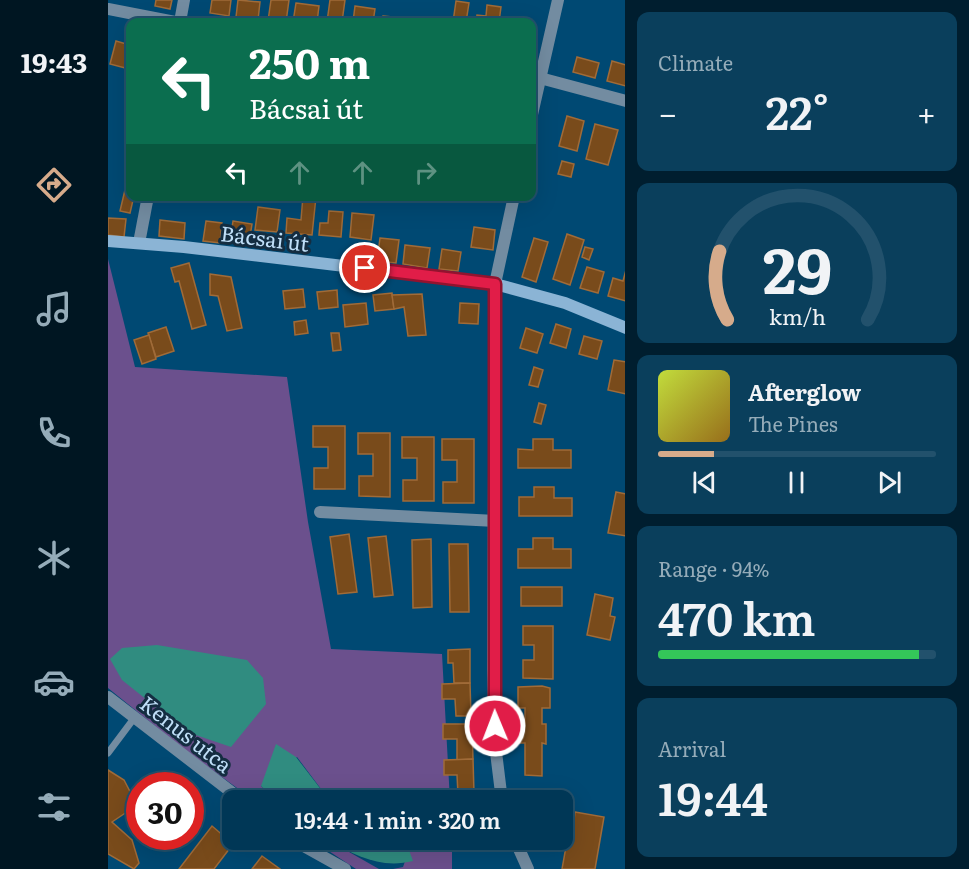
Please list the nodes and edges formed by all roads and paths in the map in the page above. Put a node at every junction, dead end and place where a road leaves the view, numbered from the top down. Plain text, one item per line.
1 (184, 0) edge
2 (558, 0) edge
3 (108, 9) edge
4 (154, 18) edge
5 (181, 18) edge
6 (540, 78) junction
7 (536, 96) edge
8 (625, 101) edge
9 (146, 201) edge
10 (512, 201) edge
11 (108, 241) edge
12 (139, 243) junction
13 (495, 284) junction
14 (625, 328) edge
15 (320, 512) dead end
16 (496, 521) junction
17 (108, 697) edge
18 (135, 717) junction
19 (108, 753) edge
20 (229, 790) edge
21 (501, 790) edge
22 (311, 850) edge
23 (519, 850) edge
24 (345, 869) edge
25 (528, 869) edge

1 - 5 street
2 - 6 street
3 - 4 street
6 - 7 street
6 - 8 street
9 - 12 street
10 - 13 street
11 - 12 main road, Bácsai út
12 - 13 main road, Bácsai út
13 - 14 main road, Bácsai út
13 - 16 street
15 - 16 street
16 - 21 street
17 - 18 street, Kenus utca
18 - 19 lane
18 - 20 street, Kenus utca
22 - 24 street
23 - 25 street

